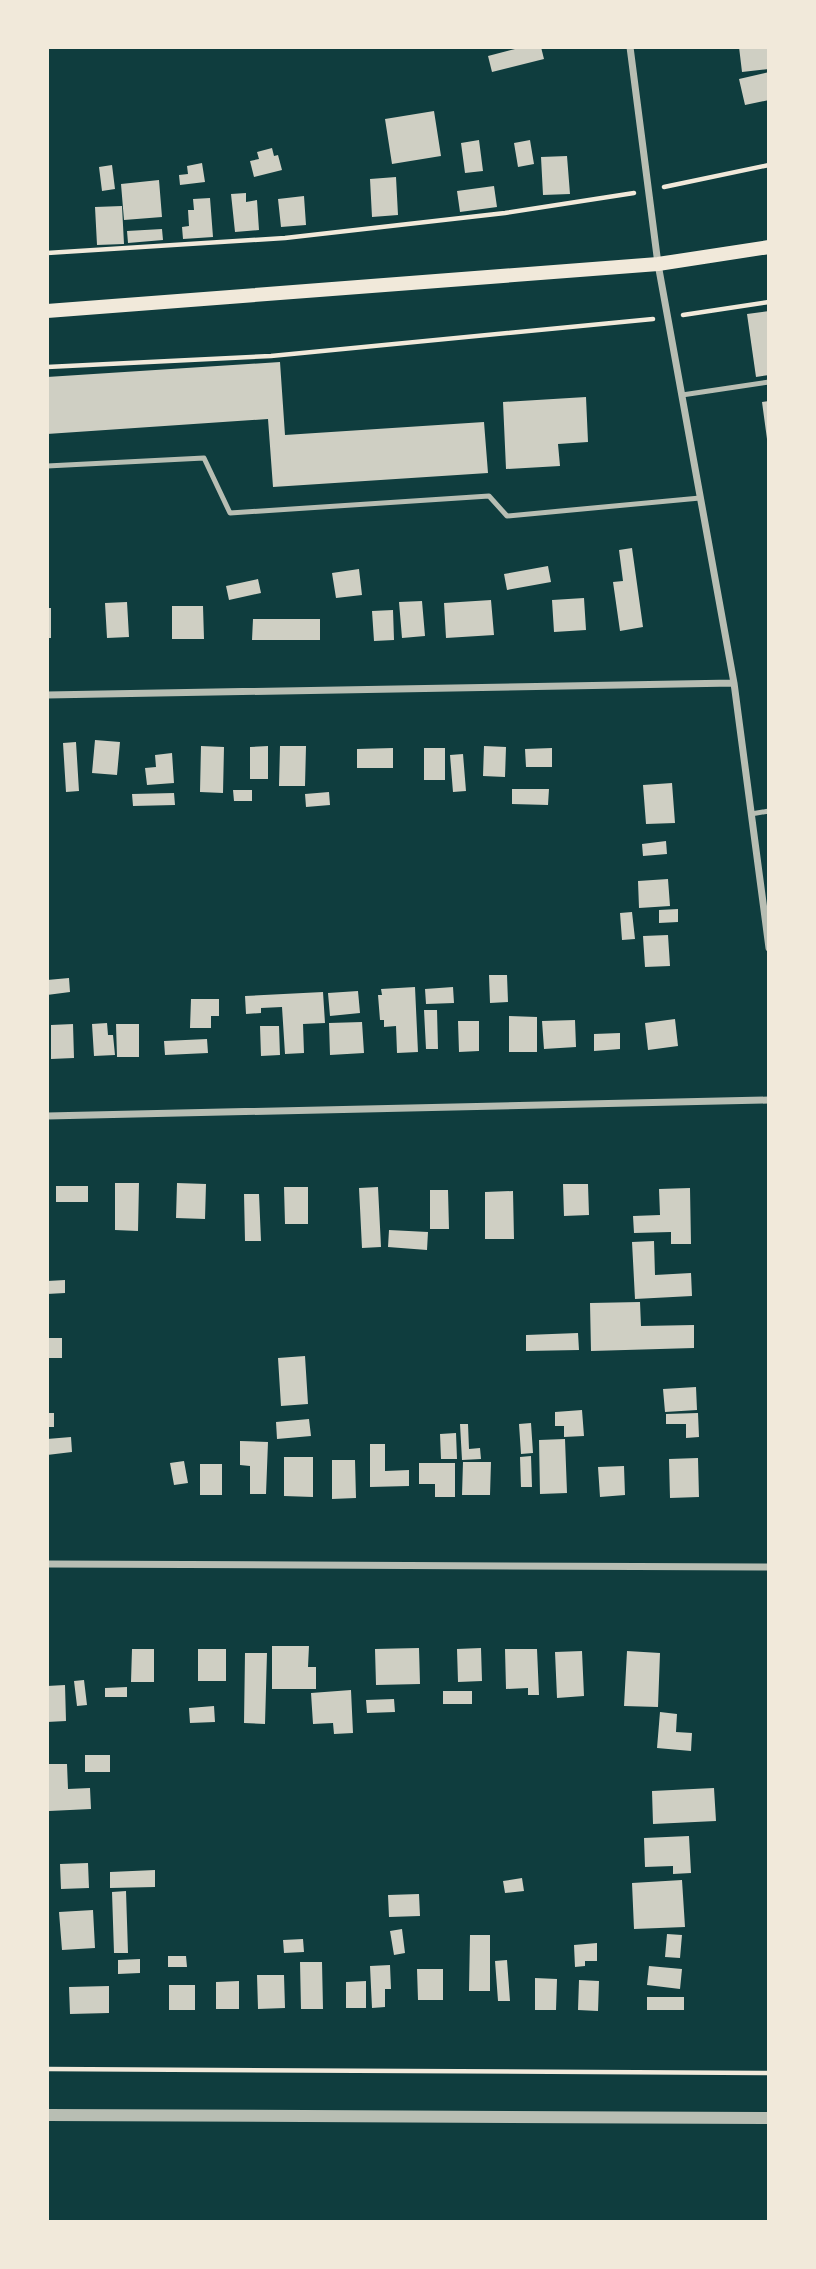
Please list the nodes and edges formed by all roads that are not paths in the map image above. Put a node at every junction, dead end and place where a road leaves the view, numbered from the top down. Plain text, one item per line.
1 (630, 47) edge
2 (769, 247) edge
3 (658, 264) junction
4 (47, 311) edge
5 (769, 382) edge
6 (682, 395) junction
7 (47, 466) edge
8 (700, 498) junction
9 (734, 682) junction
10 (47, 695) edge
11 (769, 811) edge
12 (751, 814) junction
13 (769, 945) edge
14 (769, 1100) edge
15 (47, 1116) edge
16 (47, 1564) edge
17 (769, 1567) edge
18 (47, 2115) edge
19 (769, 2118) edge

1 - 3 street
2 - 3 main road
3 - 4 main road
3 - 6 street
5 - 6 lane
6 - 8 street
7 - 8 lane
8 - 9 street
9 - 10 street
9 - 12 street
11 - 12 lane
12 - 13 street
14 - 15 street
16 - 17 street
18 - 19 street

